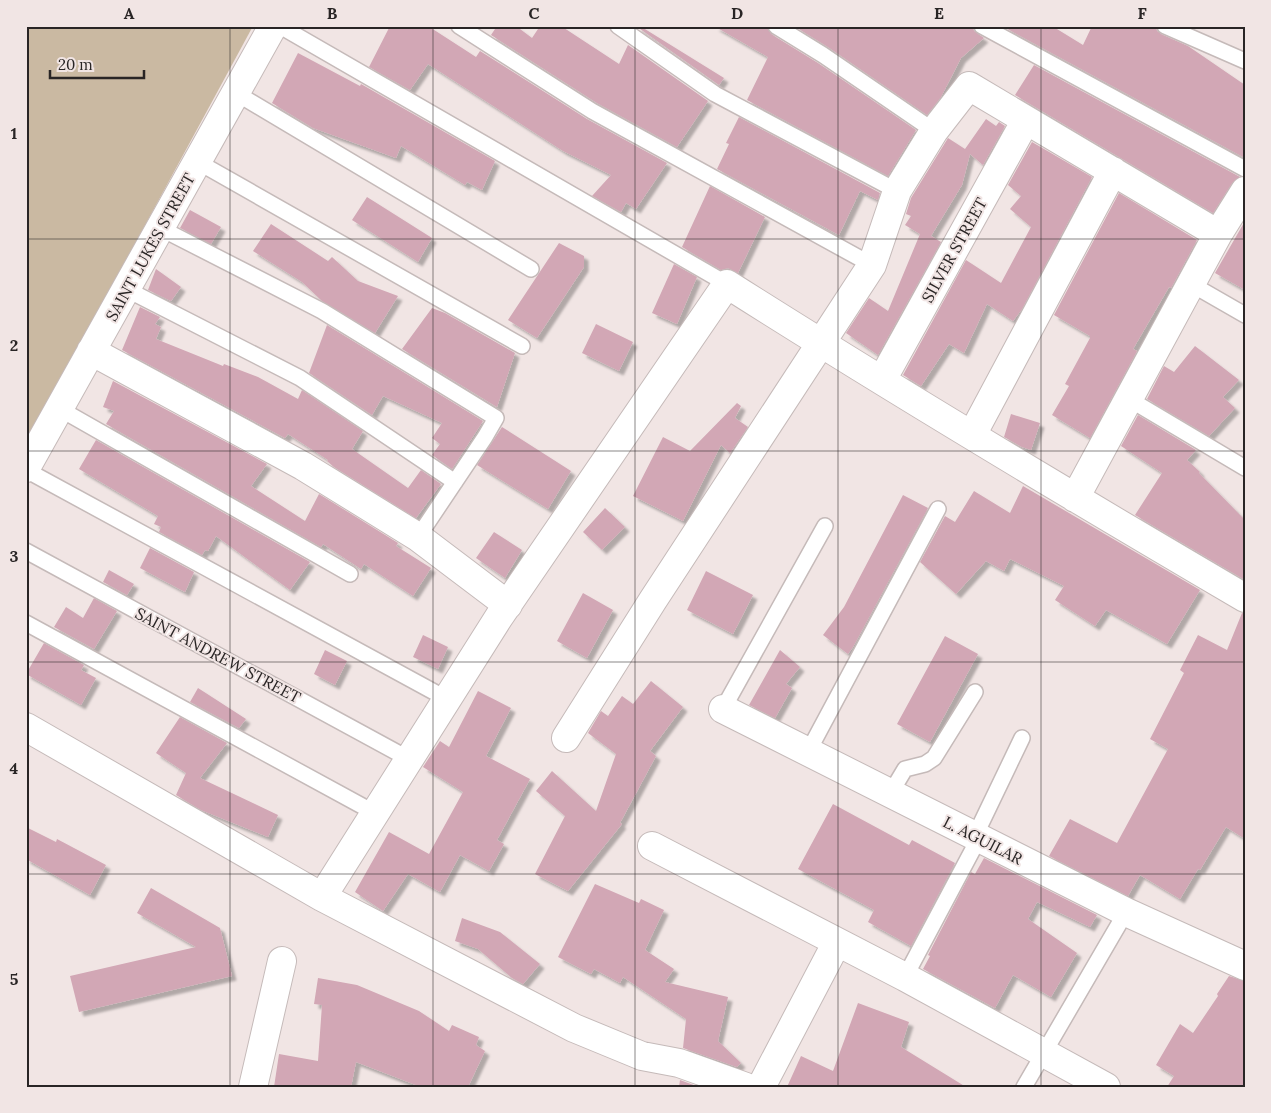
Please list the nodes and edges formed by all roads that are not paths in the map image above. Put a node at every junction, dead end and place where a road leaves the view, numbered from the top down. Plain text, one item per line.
1 (273, 26) edge
2 (280, 26) edge
3 (459, 26) edge
4 (618, 26) edge
5 (776, 26) edge
6 (982, 26) edge
7 (1164, 26) edge
8 (1245, 61) edge
9 (236, 93) junction
10 (1026, 120) junction
11 (934, 131) junction
12 (198, 162) junction
13 (1245, 169) edge
14 (1113, 171) junction
15 (897, 191) junction
16 (1245, 191) edge
17 (160, 228) junction
18 (1218, 234) junction
19 (872, 265) junction
20 (532, 269) dead end
21 (727, 284) junction
22 (1191, 284) junction
23 (126, 289) junction
24 (1245, 315) edge
25 (821, 343) junction
26 (522, 346) dead end
27 (91, 351) junction
28 (882, 380) junction
29 (1129, 399) junction
30 (60, 409) junction
31 (972, 435) junction
32 (1245, 468) edge
33 (26, 469) edge
34 (455, 482) junction
35 (1075, 498) junction
36 (938, 509) dead end
37 (825, 526) dead end
38 (418, 537) junction
39 (26, 551) edge
40 (350, 574) dead end
41 (1245, 598) edge
42 (508, 605) junction
43 (26, 623) edge
44 (975, 692) dead end
45 (447, 699) junction
46 (724, 709) joint
47 (26, 727) edge
48 (566, 738) dead end
49 (1022, 738) dead end
50 (808, 752) junction
51 (409, 759) junction
52 (890, 794) junction
53 (375, 812) junction
54 (977, 837) junction
55 (652, 846) dead end
56 (322, 897) junction
57 (1126, 912) junction
58 (837, 942) junction
59 (282, 961) dead end
60 (1245, 966) edge
61 (905, 978) junction
62 (1043, 1054) junction
63 (253, 1087) edge
64 (746, 1087) edge
65 (761, 1087) edge
66 (1024, 1087) edge
67 (1106, 1087) edge

1 - 9 street, SAINT LUKES STREET
2 - 21 lane
3 - 19 lane
4 - 15 lane
5 - 11 lane
6 - 13 lane
7 - 8 lane
9 - 12 street, SAINT LUKES STREET
9 - 20 lane
10 - 11 street
10 - 14 street
10 - 28 street, SILVER STREET
11 - 15 street
12 - 17 street, SAINT LUKES STREET
12 - 26 lane
14 - 18 street
14 - 31 street
15 - 19 street
16 - 18 street
17 - 23 street, SAINT LUKES STREET
17 - 34 lane
18 - 22 street
19 - 25 street
21 - 25 street
21 - 42 street
22 - 24 lane
22 - 29 street
23 - 27 street, SAINT LUKES STREET
23 - 34 lane
25 - 28 street
25 - 48 street
27 - 30 street, SAINT LUKES STREET
27 - 38 street
28 - 31 street
29 - 32 lane
29 - 35 street
30 - 33 street, SAINT LUKES STREET
30 - 40 lane
31 - 35 street
33 - 45 lane
34 - 38 lane
35 - 41 street
36 - 50 lane
37 - 46 lane
38 - 42 street
39 - 51 lane, SAINT ANDREW STREET
42 - 45 street
43 - 53 lane
44 - 52 lane
45 - 51 street
46 - 50 street, L. AGUILAR
47 - 56 street
49 - 54 lane
50 - 52 street, L. AGUILAR
51 - 53 street
52 - 54 street, L. AGUILAR
53 - 56 street
54 - 57 street, L. AGUILAR
54 - 61 lane
55 - 58 street
56 - 64 street
57 - 60 street, L. AGUILAR
57 - 62 lane
58 - 61 street
58 - 65 street
59 - 63 street
61 - 62 street
62 - 66 lane
62 - 67 street

